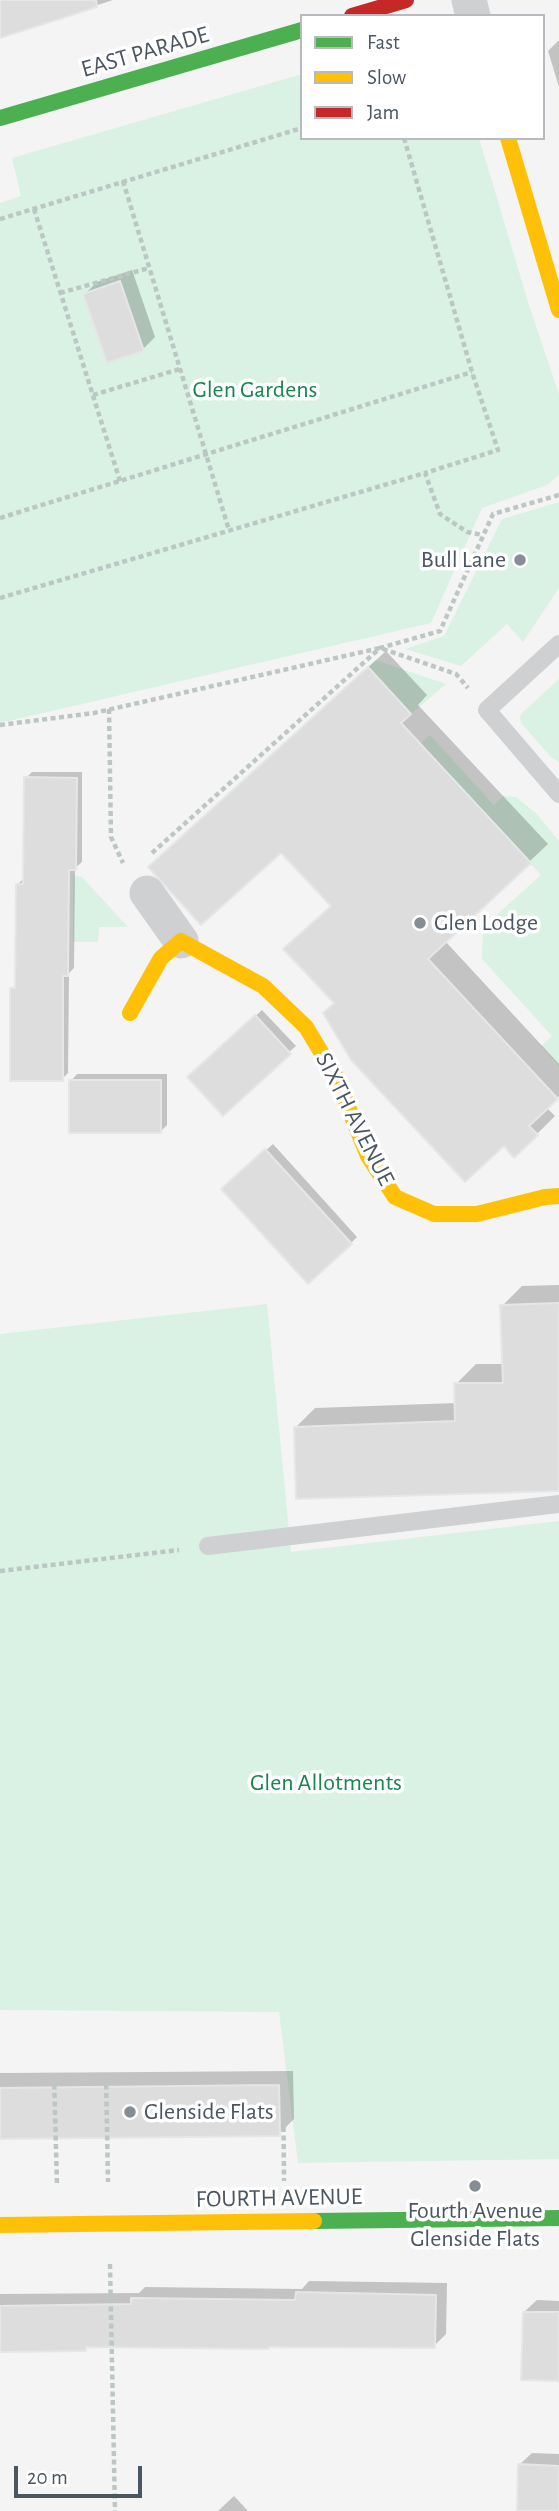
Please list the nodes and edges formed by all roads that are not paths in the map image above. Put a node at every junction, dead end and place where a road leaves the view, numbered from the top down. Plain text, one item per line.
1 (406, 0) edge
2 (359, 14) edge
3 (300, 31) edge
4 (0, 118) edge
5 (509, 140) edge
6 (559, 310) edge
7 (559, 644) edge
8 (559, 794) edge
9 (145, 876) road end
10 (181, 942) junction
11 (130, 1013) dead end
12 (559, 1196) edge
13 (559, 1504) edge
14 (208, 1546) road end
15 (559, 2218) edge
16 (0, 2225) edge

1 - 2 street
3 - 4 street, EAST PARADE
5 - 6 street
7 - 8 lane
9 - 10 street, SIXTH AVENUE
10 - 11 street
10 - 12 street, SIXTH AVENUE
13 - 14 lane
15 - 16 street, FOURTH AVENUE

